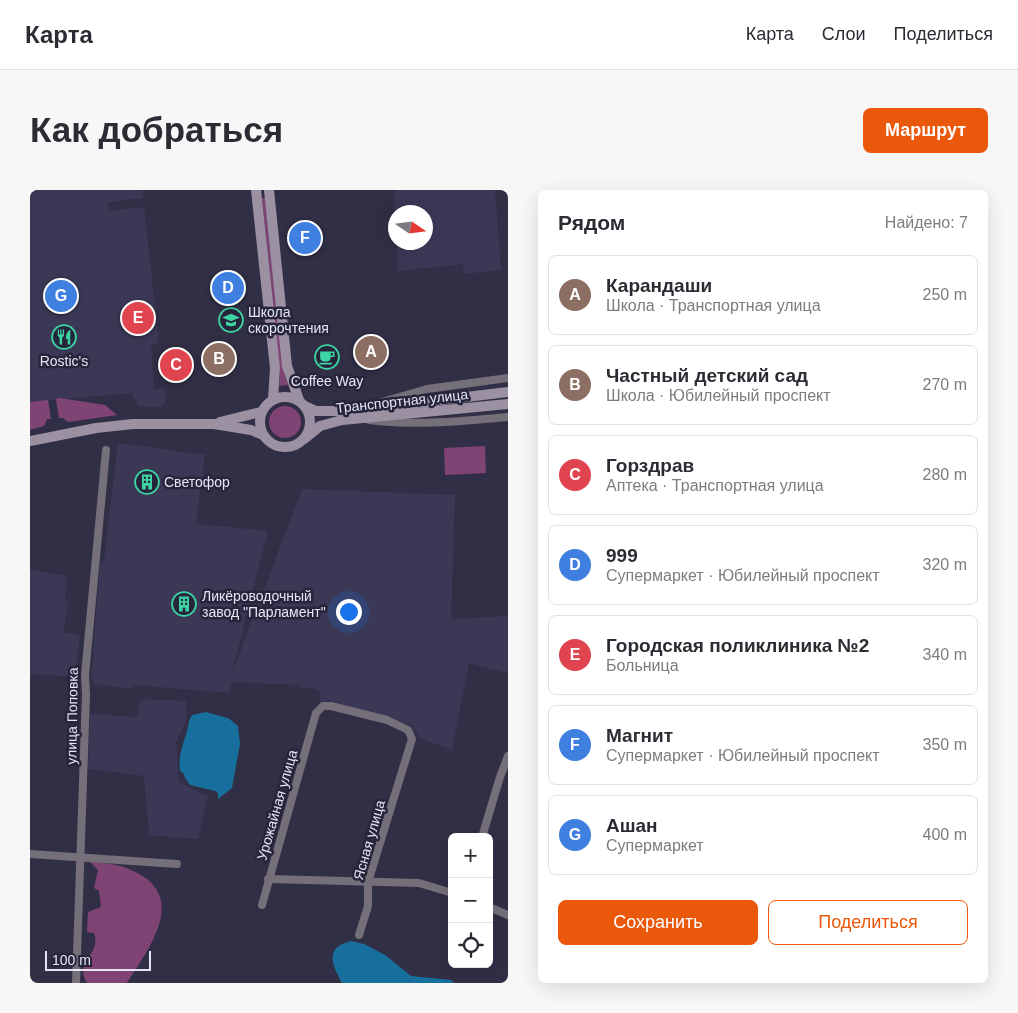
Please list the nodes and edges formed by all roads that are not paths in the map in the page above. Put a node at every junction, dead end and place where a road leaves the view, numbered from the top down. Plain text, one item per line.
1 (256, 190) edge
2 (269, 190) edge
3 (508, 378) edge
4 (508, 392) edge
5 (273, 399) junction
6 (302, 403) junction
7 (508, 404) edge
8 (262, 412) junction
9 (356, 415) junction
10 (508, 417) edge
11 (214, 424) junction
12 (263, 435) junction
13 (304, 439) junction
14 (30, 441) edge
15 (106, 450) dead end
16 (409, 753) joint
17 (508, 756) edge
18 (483, 833) edge
19 (30, 854) edge
20 (82, 857) junction
21 (177, 864) dead end
22 (268, 879) junction
23 (368, 882) junction
24 (448, 892) edge
25 (262, 905) dead end
26 (493, 909) edge
27 (508, 915) edge
28 (359, 934) dead end
29 (76, 983) edge

1 - 5 street
2 - 6 street
3 - 9 street
4 - 9 street, Транспортная улица
5 - 6 street
5 - 8 street
6 - 9 street, Транспортная улица
6 - 13 street
7 - 9 street, Транспортная улица
8 - 11 street
8 - 12 street
9 - 10 street
9 - 13 street, Транспортная улица
11 - 12 street
11 - 14 street
12 - 13 street
15 - 20 street, улица Поповка
16 - 22 street, Урожайная улица
16 - 23 street, Ясная улица
17 - 18 street
19 - 20 street
20 - 21 street
20 - 29 street, улица Поповка
22 - 23 street
22 - 25 street, Урожайная улица
23 - 24 street
23 - 28 street, Ясная улица
26 - 27 street

